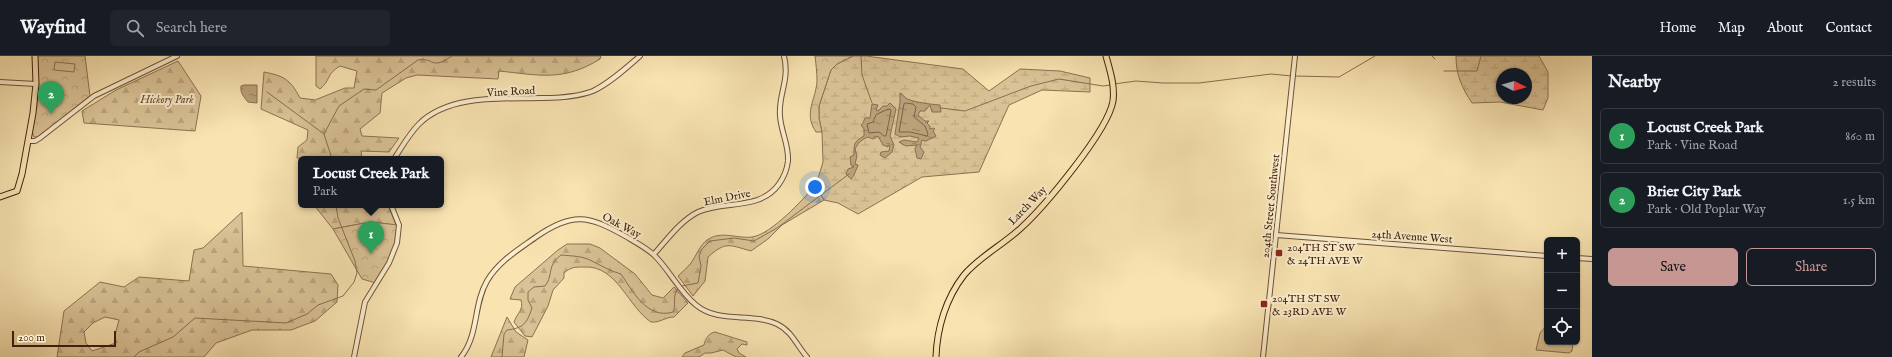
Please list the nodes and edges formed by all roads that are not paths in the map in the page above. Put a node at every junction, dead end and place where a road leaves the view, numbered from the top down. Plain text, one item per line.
1 (35, 56) edge
2 (177, 56) edge
3 (640, 56) edge
4 (784, 56) edge
5 (1106, 56) edge
6 (1295, 56) edge
7 (0, 82) edge
8 (36, 84) junction
9 (29, 141) junction
10 (396, 156) edge
11 (0, 197) edge
12 (392, 208) edge
13 (1276, 236) junction
14 (654, 254) junction
15 (1544, 256) edge
16 (1580, 258) edge
17 (1592, 260) edge
18 (354, 357) edge
19 (461, 357) edge
20 (807, 357) edge
21 (936, 357) edge
22 (1263, 357) edge

1 - 8 main road
2 - 9 street
3 - 10 street, Vine Road
4 - 14 street, Elm Drive
5 - 21 main road, Larch Way
6 - 13 street, 204th Street Southwest
7 - 8 street
8 - 9 main road
9 - 11 main road
12 - 18 street
13 - 15 street, 24th Avenue West
13 - 22 street, 204th Street Southwest
14 - 19 street, Oak Way
14 - 20 street, Oak Way
16 - 17 street

